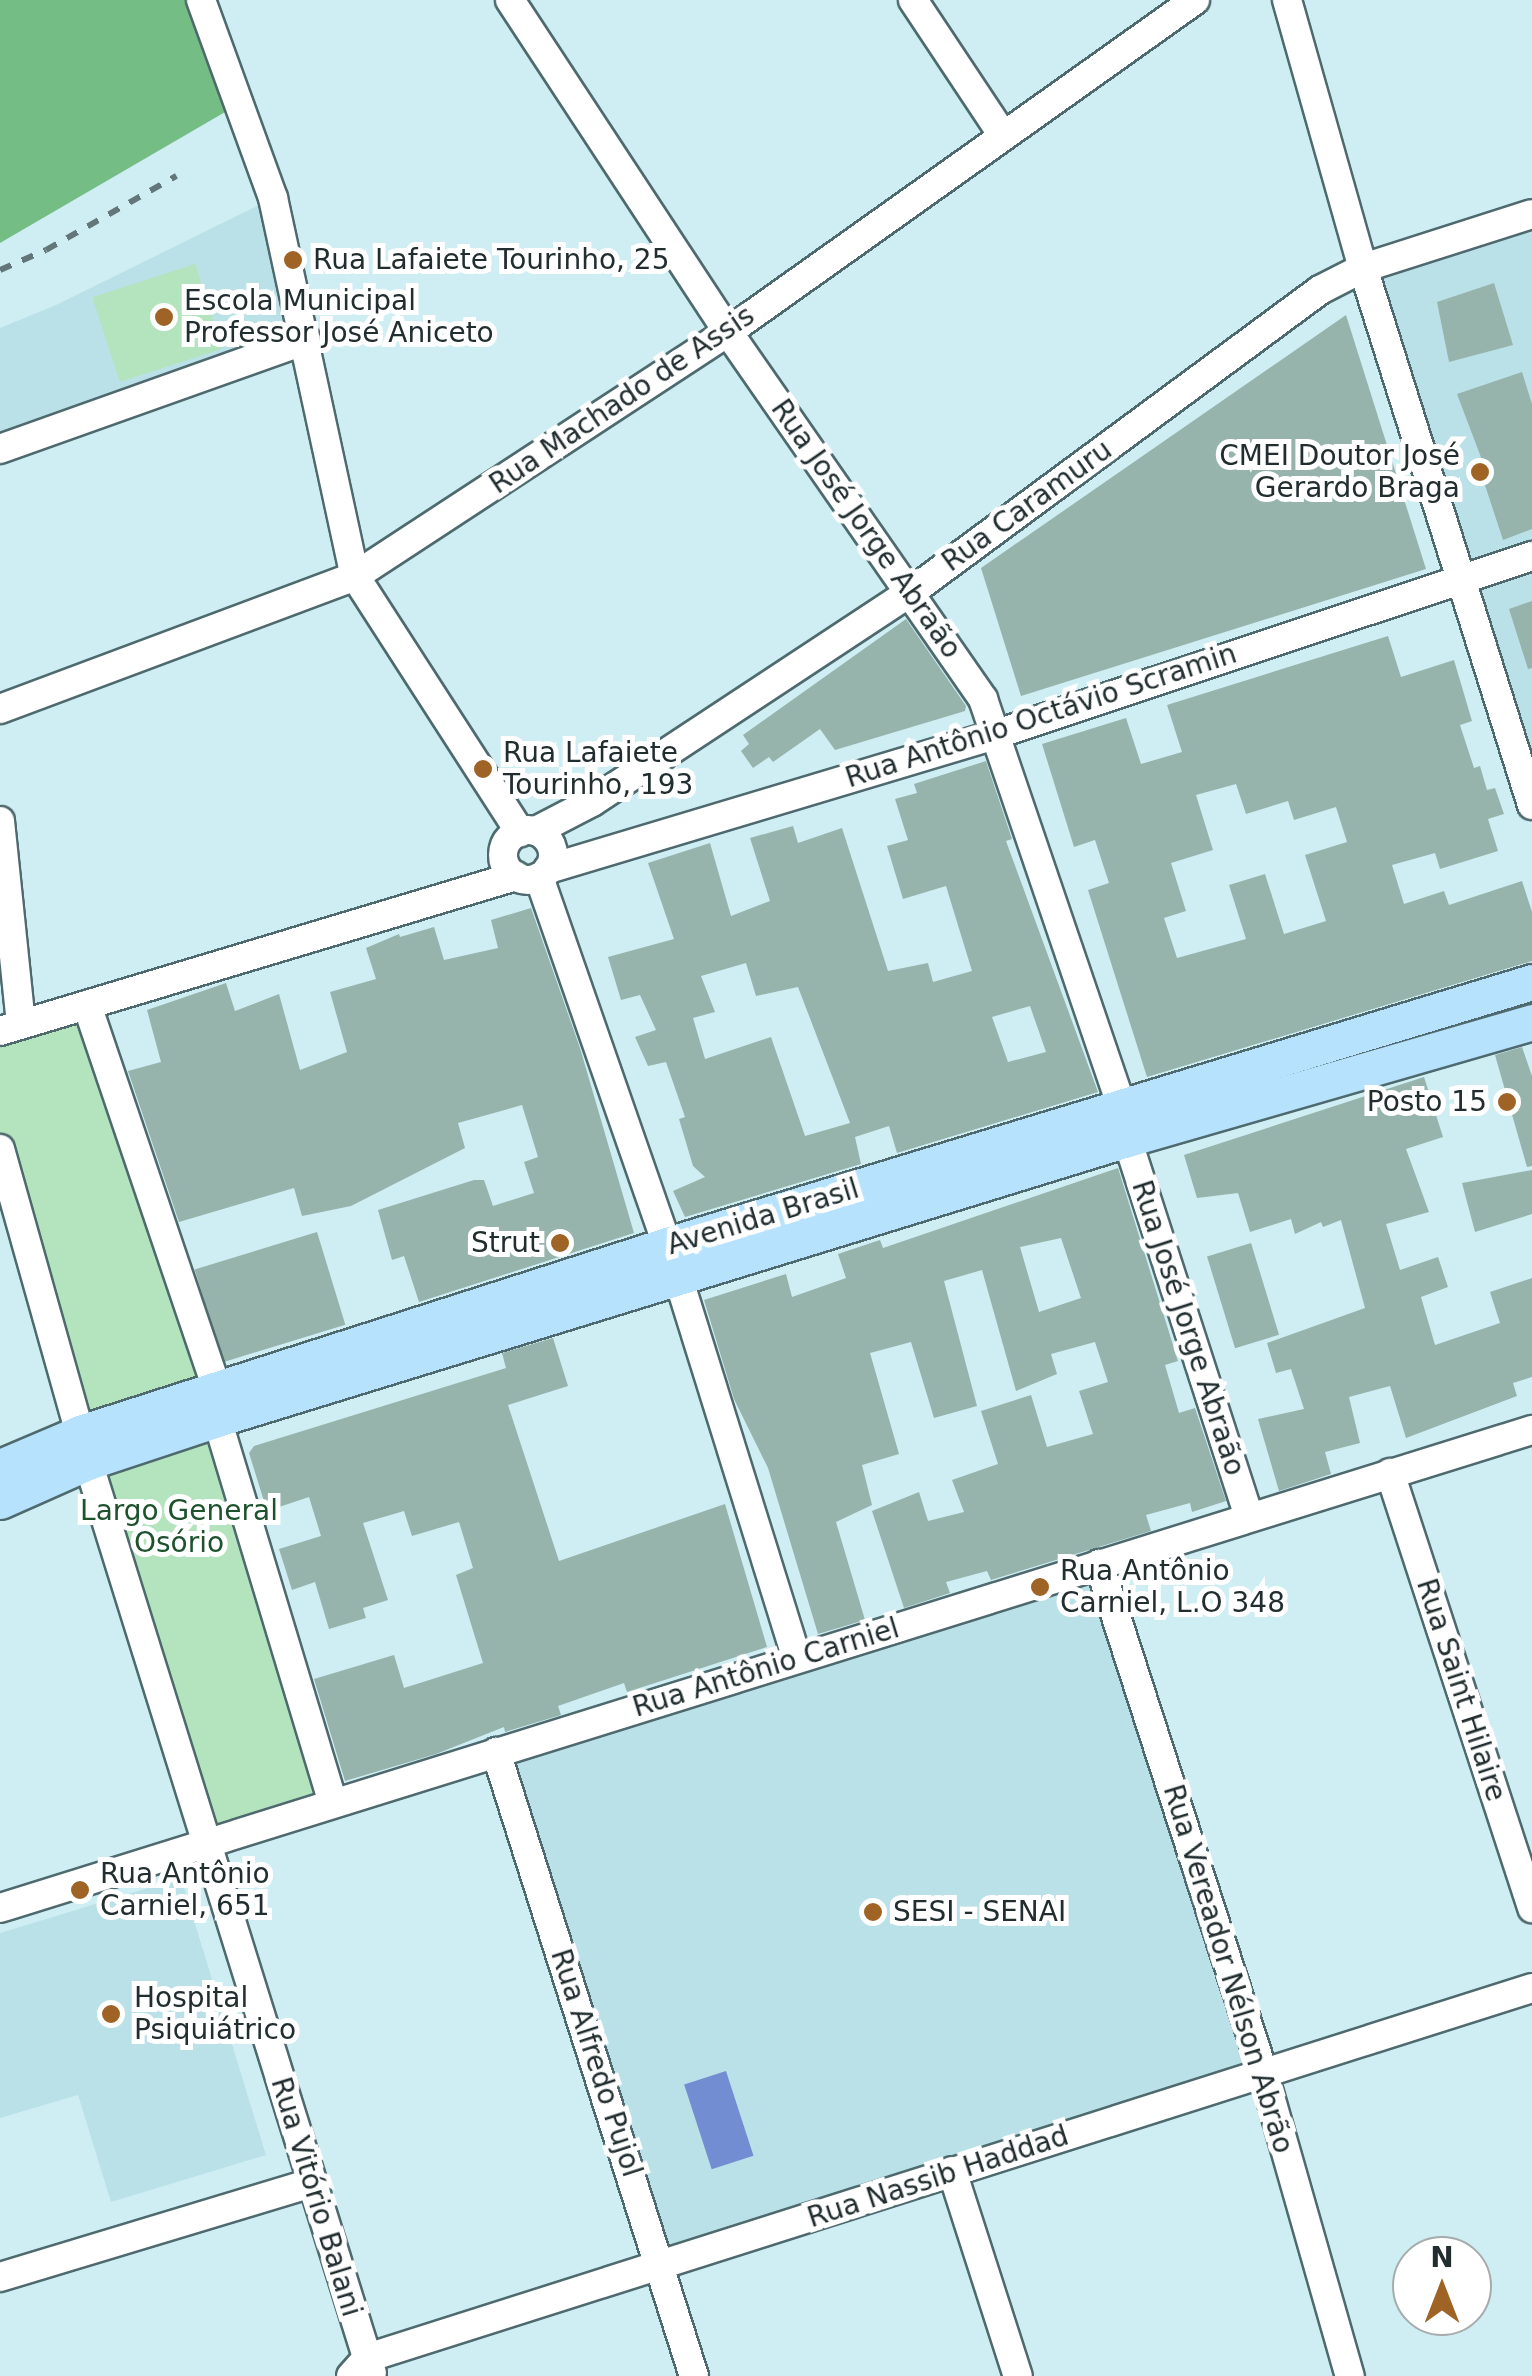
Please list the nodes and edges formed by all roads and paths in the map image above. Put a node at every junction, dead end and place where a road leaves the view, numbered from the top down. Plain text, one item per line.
1 (202, 0) edge
2 (510, 0) edge
3 (913, 0) edge
4 (1194, 0) edge
5 (1287, 0) edge
6 (1002, 134) junction
7 (1532, 214) edge
8 (1363, 268) junction
9 (728, 332) junction
10 (306, 340) junction
11 (0, 449) edge
12 (1532, 556) edge
13 (354, 576) junction
14 (1461, 578) junction
15 (912, 592) junction
16 (0, 709) edge
17 (997, 734) junction
18 (1532, 805) edge
19 (0, 821) edge
20 (520, 837) junction
21 (534, 874) junction
22 (434, 899) junction
23 (1532, 982) edge
24 (87, 1005) junction
25 (1532, 1022) edge
26 (11, 1027) edge
27 (1124, 1124) junction
28 (0, 1149) edge
29 (672, 1261) junction
30 (217, 1405) junction
31 (1532, 1430) edge
32 (84, 1448) junction
33 (3, 1463) edge
34 (1390, 1473) junction
35 (0, 1501) edge
36 (1250, 1517) junction
37 (1100, 1564) junction
38 (796, 1658) junction
39 (496, 1752) junction
40 (334, 1804) junction
41 (207, 1846) junction
42 (0, 1908) edge
43 (1532, 1908) edge
44 (1532, 1988) edge
45 (1264, 2075) junction
46 (952, 2171) junction
47 (312, 2184) junction
48 (662, 2266) junction
49 (0, 2277) edge
50 (364, 2370) edge
51 (694, 2376) edge
52 (1018, 2376) edge
53 (1350, 2376) edge

1 - 10 street
2 - 9 street, Rua José Jorge Abraão
3 - 6 street
4 - 6 street, Rua Machado de Assis
5 - 8 street
6 - 9 street, Rua Machado de Assis
7 - 8 street, Rua Caramuru
8 - 14 street
8 - 15 street, Rua Caramuru
9 - 13 street, Rua Machado de Assis
9 - 15 street, Rua José Jorge Abraão
10 - 11 street
10 - 13 street
12 - 14 street, Rua Antônio Octávio Scramin
13 - 16 street, Rua Machado de Assis
13 - 20 street
14 - 17 street, Rua Antônio Octávio Scramin
14 - 18 street
15 - 17 street, Rua José Jorge Abraão
15 - 20 street, Rua Caramuru
17 - 21 street, Rua Antônio Octávio Scramin
17 - 27 street, Rua José Jorge Abraão
19 - 26 street
20 - 21 street
20 - 21 street
20 - 22 street, Rua Antônio Octávio Scramin
21 - 22 street, Rua Antônio Octávio Scramin
21 - 29 street
22 - 24 street, Rua Antônio Octávio Scramin
23 - 27 main road, Avenida Brasil
24 - 26 street, Rua Antônio Octávio Scramin
24 - 30 street
25 - 27 main road, Avenida Brasil
27 - 29 main road, Avenida Brasil
27 - 36 street, Rua José Jorge Abraão
28 - 32 street
29 - 30 main road, Avenida Brasil
29 - 38 street
30 - 32 main road, Avenida Brasil
30 - 40 street
31 - 34 street, Rua Antônio Carniel
32 - 33 main road, Avenida Brasil
32 - 35 main road, Avenida Brasil
32 - 41 street
34 - 36 street, Rua Antônio Carniel
34 - 43 street, Rua Saint Hilaire
36 - 37 street, Rua Antônio Carniel
37 - 38 street, Rua Antônio Carniel
37 - 45 street, Rua Vereador Nélson Abrão
38 - 39 street, Rua Antônio Carniel
39 - 40 street, Rua Antônio Carniel
39 - 48 street, Rua Alfredo Pujol
40 - 41 street, Rua Antônio Carniel
41 - 42 street, Rua Antônio Carniel
41 - 47 street, Rua Vitório Balani
44 - 45 street, Rua Nassib Haddad
45 - 46 street, Rua Nassib Haddad
45 - 53 street, Rua Vereador Nélson Abrão
46 - 48 street, Rua Nassib Haddad
46 - 52 street
47 - 49 street
47 - 50 street, Rua Vitório Balani
48 - 50 street, Rua Nassib Haddad
48 - 51 street, Rua Alfredo Pujol

